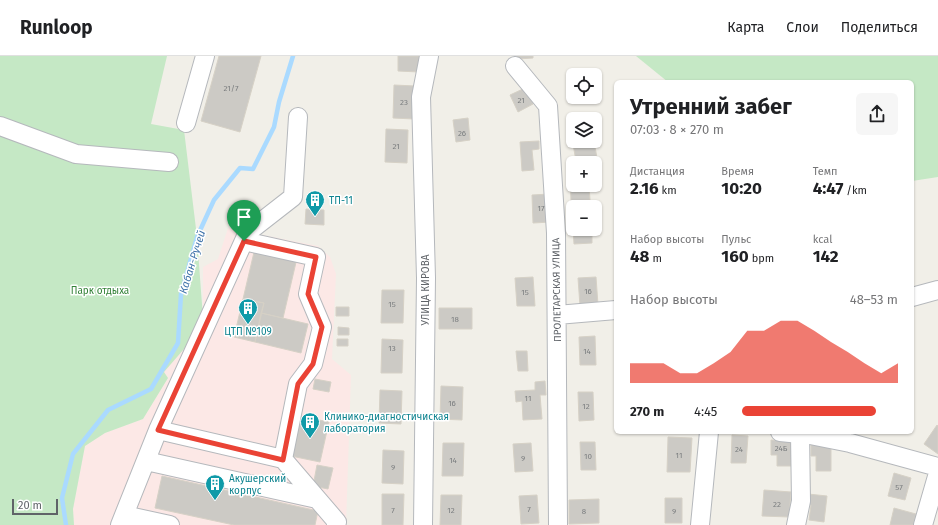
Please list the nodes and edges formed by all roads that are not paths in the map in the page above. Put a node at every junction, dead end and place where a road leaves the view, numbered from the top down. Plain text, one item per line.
1 (205, 56) edge
2 (430, 56) edge
3 (515, 66) dead end
4 (298, 117) dead end
5 (186, 123) dead end
6 (0, 126) edge
7 (169, 162) dead end
8 (244, 241) junction
9 (938, 290) edge
10 (914, 296) edge
11 (614, 310) edge
12 (557, 315) junction
13 (158, 430) junction
14 (709, 434) edge
15 (800, 434) joint
16 (283, 460) junction
17 (146, 461) junction
18 (938, 467) edge
19 (938, 473) edge
20 (317, 499) junction
21 (122, 520) edge
22 (928, 523) edge
23 (170, 525) edge
24 (336, 525) edge
25 (422, 525) edge
26 (558, 525) edge
27 (700, 525) edge
28 (796, 525) edge

1 - 5 street
2 - 25 street, УЛИЦА КИРОВА
3 - 12 street, ПРОЛЕТАРСКАЯ УЛИЦА
4 - 8 street
6 - 7 street
8 - 13 street
8 - 16 street
9 - 10 street
11 - 12 street
12 - 26 street, ПРОЛЕТАРСКАЯ УЛИЦА
13 - 16 street
13 - 17 street
14 - 27 street
15 - 18 street
15 - 28 street
16 - 20 street
17 - 20 street
17 - 21 street
19 - 22 street
20 - 24 street
21 - 23 street

